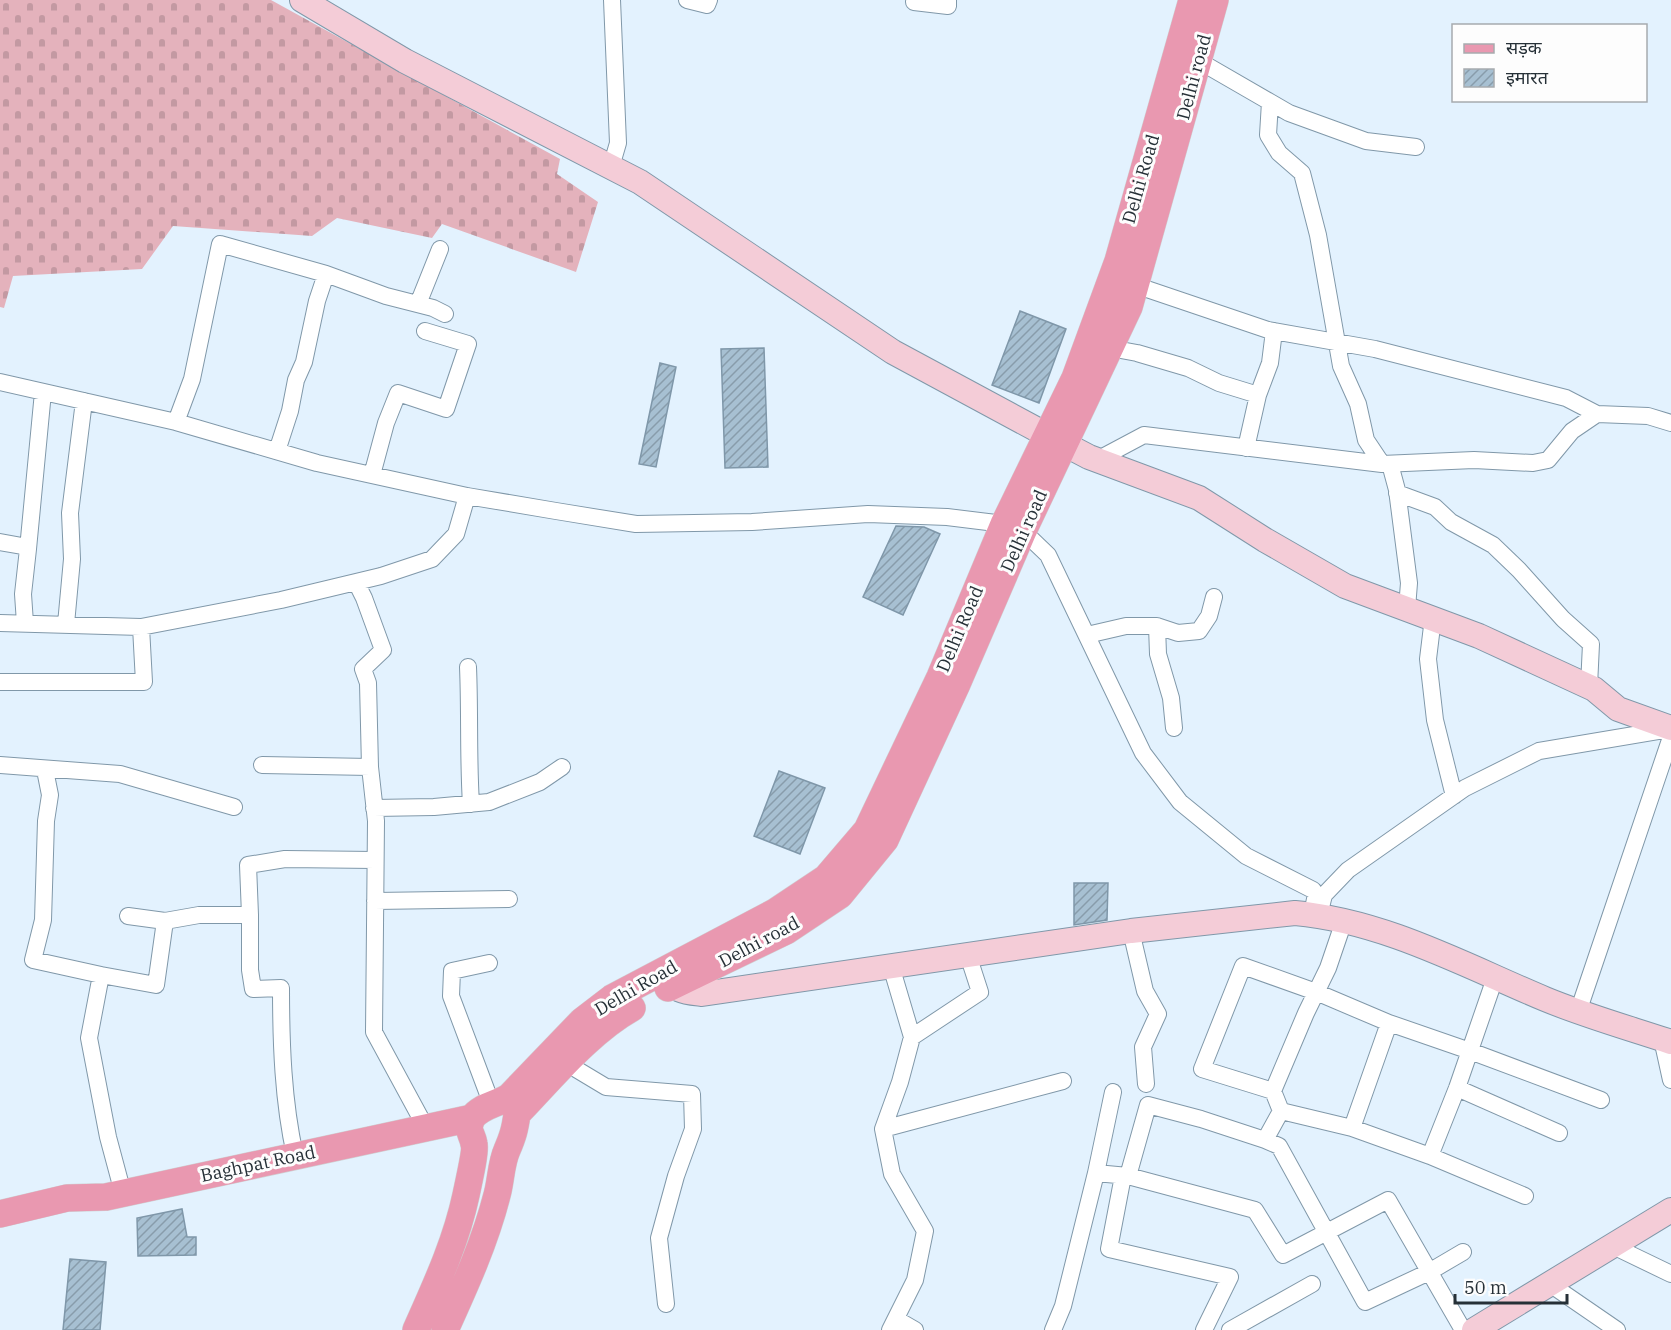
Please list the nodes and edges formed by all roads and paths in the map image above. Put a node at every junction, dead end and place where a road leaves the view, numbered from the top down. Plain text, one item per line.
1 (302, 0) edge
2 (612, 0) edge
3 (687, 0) edge
4 (709, 0) edge
5 (948, 0) edge
6 (1192, 0) edge
7 (1215, 0) edge
8 (914, 2) dead end
9 (1199, 61) junction
10 (1270, 102) junction
11 (1416, 147) dead end
12 (611, 167) junction
13 (440, 249) dead end
14 (326, 274) junction
15 (1135, 285) junction
16 (418, 304) junction
17 (445, 314) dead end
18 (425, 331) dead end
19 (1274, 331) junction
20 (1337, 342) junction
21 (1110, 348) junction
22 (0, 382) edge
23 (43, 392) junction
24 (1258, 395) junction
25 (84, 401) junction
26 (1597, 414) junction
27 (176, 422) junction
28 (1671, 423) edge
29 (1056, 440) junction
30 (1246, 448) junction
31 (277, 451) junction
32 (1097, 459) junction
33 (1386, 464) junction
34 (372, 475) junction
35 (1397, 493) junction
36 (467, 496) junction
37 (1014, 528) junction
38 (0, 542) edge
39 (28, 549) junction
40 (356, 582) junction
41 (1214, 597) dead end
42 (1407, 608) junction
43 (1434, 618) junction
44 (0, 622) edge
45 (25, 623) junction
46 (66, 624) junction
47 (1157, 626) junction
48 (141, 627) junction
49 (1087, 635) junction
50 (468, 667) dead end
51 (0, 682) edge
52 (1589, 686) junction
53 (1174, 728) dead end
54 (1667, 730) edge
55 (0, 765) edge
56 (262, 765) dead end
57 (370, 767) junction
58 (562, 767) dead end
59 (45, 770) junction
60 (1454, 796) junction
61 (471, 804) junction
62 (234, 807) dead end
63 (374, 808) junction
64 (375, 860) junction
65 (509, 899) dead end
66 (375, 902) junction
67 (250, 915) junction
68 (1316, 915) junction
69 (128, 916) dead end
70 (165, 921) junction
71 (1344, 921) junction
72 (1131, 931) junction
73 (968, 955) junction
74 (702, 962) junction
75 (489, 963) dead end
76 (891, 966) junction
77 (101, 975) junction
78 (668, 978) junction
79 (1495, 978) junction
80 (730, 990) junction
81 (1316, 992) junction
82 (1578, 1012) junction
83 (1389, 1023) junction
84 (912, 1037) junction
85 (1667, 1040) edge
86 (1470, 1050) junction
87 (567, 1063) junction
88 (1671, 1080) edge
89 (1064, 1081) dead end
90 (1146, 1084) dead end
91 (1457, 1088) junction
92 (1113, 1092) dead end
93 (1273, 1092) junction
94 (1601, 1100) dead end
95 (491, 1106) junction
96 (1281, 1111) junction
97 (426, 1128) junction
98 (1352, 1128) junction
99 (883, 1129) junction
100 (1559, 1133) dead end
101 (382, 1137) junction
102 (1265, 1140) junction
103 (474, 1144) junction
104 (507, 1150) junction
105 (294, 1155) junction
106 (1430, 1156) junction
107 (1096, 1173) junction
108 (1126, 1176) junction
109 (115, 1195) junction
110 (1525, 1196) dead end
111 (1671, 1210) edge
112 (6, 1222) edge
113 (1326, 1231) junction
114 (1614, 1246) junction
115 (1463, 1252) dead end
116 (1429, 1272) junction
117 (1671, 1274) edge
118 (1312, 1284) dead end
119 (1550, 1284) junction
120 (666, 1304) dead end
121 (893, 1324) edge
122 (416, 1330) edge
123 (445, 1330) edge
124 (915, 1330) edge
125 (1053, 1330) edge
126 (1204, 1330) edge
127 (1230, 1330) edge
128 (1463, 1330) edge
129 (1475, 1330) edge
130 (1617, 1330) edge

1 - 12 street
2 - 12 street
3 - 4 street
5 - 8 street
6 - 29 main road, Delhi Road
7 - 9 main road, Delhi road
9 - 10 street
9 - 15 main road, Delhi road
10 - 11 street
10 - 20 street
12 - 29 street
13 - 16 street
14 - 16 street
14 - 27 street
14 - 31 street
15 - 19 street
15 - 21 main road, Delhi road
16 - 17 street
18 - 34 street
19 - 20 street
19 - 24 street
20 - 26 street
20 - 33 street
21 - 24 street
21 - 29 main road, Delhi road
22 - 23 street
23 - 25 street
23 - 39 street
24 - 30 street
25 - 27 street
25 - 46 street
26 - 28 street
26 - 33 street
27 - 31 street
29 - 32 street
29 - 37 main road, Delhi Road
30 - 32 street
30 - 33 street
31 - 34 street
32 - 42 street
33 - 35 street
34 - 36 street
35 - 42 street
35 - 52 street
36 - 37 street
36 - 40 street
37 - 49 street
37 - 74 main road, Delhi Road
38 - 39 street
39 - 45 street
40 - 48 street
40 - 57 street
41 - 47 street
42 - 43 street
43 - 52 street
43 - 60 street
44 - 45 street
45 - 46 street
46 - 48 street
47 - 49 street
47 - 53 street
48 - 51 street
49 - 68 street
50 - 61 street
52 - 54 street
54 - 60 street
54 - 82 street
55 - 59 street
56 - 57 street
57 - 63 street
58 - 61 street
59 - 62 street
59 - 77 street
60 - 68 street
61 - 63 street
63 - 64 street
64 - 66 street
64 - 67 street
65 - 66 street
66 - 97 street
67 - 70 street
67 - 105 street
68 - 71 street
68 - 72 street
69 - 70 street
70 - 77 street
71 - 79 street
71 - 81 street
72 - 73 street
72 - 90 street
73 - 76 street
73 - 84 street
74 - 78 main road, Delhi Road
74 - 80 street
75 - 95 street
76 - 80 street
76 - 84 street
77 - 109 street
78 - 80 street
78 - 87 main road, Delhi Road
78 - 95 main road, Delhi Road
79 - 82 street
79 - 86 street
81 - 83 street
81 - 93 street
81 - 93 street
82 - 85 street
83 - 86 street
83 - 98 street
84 - 99 street
85 - 88 street
86 - 91 street
86 - 94 street
87 - 104 main road, Delhi Road
87 - 120 street
89 - 99 street
91 - 100 street
91 - 106 street
92 - 107 street
93 - 96 street
95 - 97 main road, Baghpat Road
95 - 103 main road
96 - 98 street
96 - 102 street
97 - 101 main road, Baghpat Road
98 - 106 street
99 - 121 street
101 - 103 main road
101 - 105 main road, Baghpat Road
102 - 108 street
102 - 113 street
103 - 104 main road
103 - 122 main road
104 - 123 main road, Delhi Road
105 - 109 main road, Baghpat Road
106 - 110 street
107 - 108 street
107 - 125 street
108 - 113 street
108 - 126 street
109 - 112 main road, Baghpat Road
111 - 114 street
113 - 116 street
113 - 116 street
114 - 117 street
114 - 119 street
115 - 116 street
116 - 128 street
118 - 127 street
119 - 129 street
119 - 130 street
121 - 124 street

